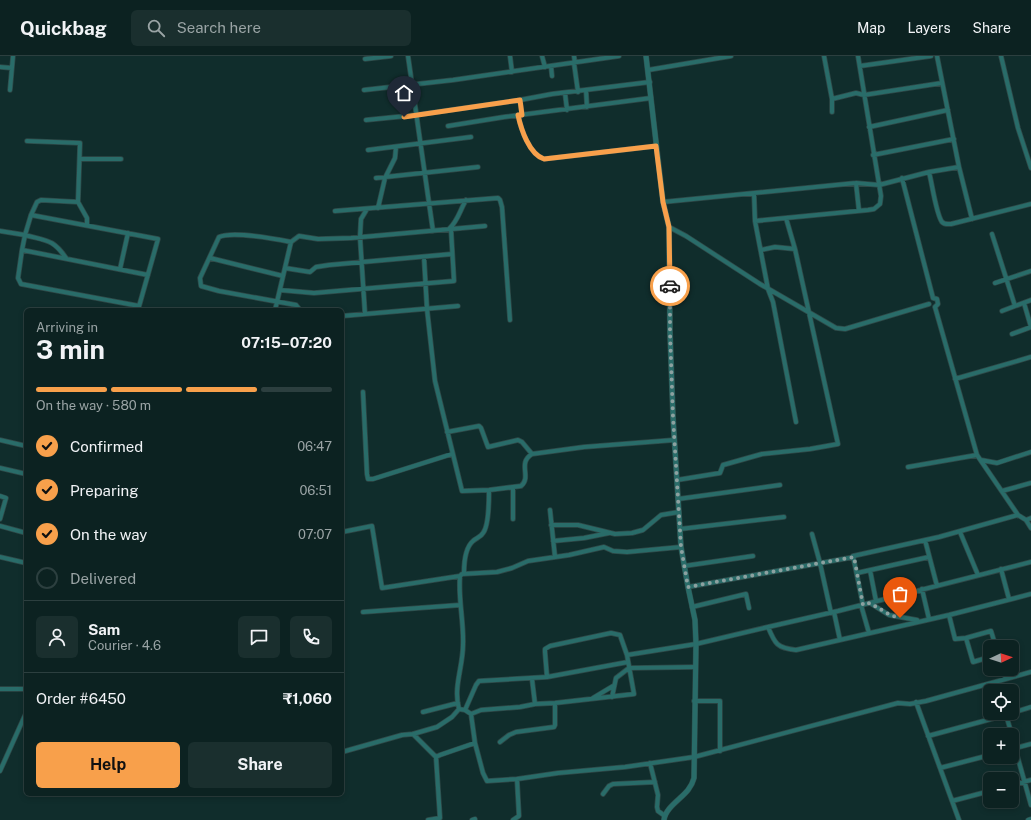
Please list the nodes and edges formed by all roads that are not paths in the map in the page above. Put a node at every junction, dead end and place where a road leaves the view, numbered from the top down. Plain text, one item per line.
1 (12, 56) edge
2 (390, 56) edge
3 (408, 56) edge
4 (510, 56) edge
5 (542, 56) edge
6 (574, 56) edge
7 (619, 56) edge
8 (646, 56) edge
9 (731, 56) edge
10 (824, 56) edge
11 (858, 56) edge
12 (931, 56) edge
13 (937, 56) edge
14 (1001, 56) edge
15 (365, 58) dead end
16 (575, 63) junction
17 (551, 66) junction
18 (860, 66) junction
19 (0, 67) edge
20 (545, 67) junction
21 (12, 68) junction
22 (648, 70) junction
23 (512, 72) junction
24 (552, 76) dead end
25 (650, 82) junction
26 (942, 83) junction
27 (412, 84) junction
28 (10, 90) dead end
29 (364, 90) dead end
30 (586, 90) junction
31 (578, 92) junction
32 (565, 93) junction
33 (864, 95) junction
34 (651, 98) junction
35 (832, 99) junction
36 (520, 100) junction
37 (587, 107) junction
38 (567, 110) junction
39 (948, 110) junction
40 (832, 112) dead end
41 (416, 115) junction
42 (520, 115) junction
43 (366, 120) dead end
44 (448, 126) dead end
45 (869, 127) junction
46 (471, 137) dead end
47 (954, 139) junction
48 (27, 141) dead end
49 (420, 144) junction
50 (656, 146) junction
51 (396, 147) junction
52 (368, 150) dead end
53 (874, 155) junction
54 (80, 159) junction
55 (121, 159) dead end
56 (478, 167) dead end
57 (960, 167) junction
58 (1031, 168) edge
59 (929, 172) junction
60 (424, 174) junction
61 (376, 178) dead end
62 (385, 178) junction
63 (902, 178) junction
64 (856, 183) junction
65 (879, 185) junction
66 (754, 193) junction
67 (466, 200) junction
68 (78, 202) junction
69 (663, 202) junction
70 (429, 204) junction
71 (1031, 204) edge
72 (378, 208) junction
73 (368, 209) junction
74 (335, 211) dead end
75 (859, 211) junction
76 (31, 215) junction
77 (786, 218) junction
78 (972, 219) junction
79 (755, 221) junction
80 (87, 225) junction
81 (485, 226) dead end
82 (669, 227) junction
83 (450, 229) junction
84 (0, 231) edge
85 (433, 231) junction
86 (128, 233) junction
87 (992, 234) dead end
88 (25, 235) junction
89 (360, 237) junction
90 (291, 242) junction
91 (795, 249) junction
92 (22, 250) junction
93 (761, 250) junction
94 (452, 254) junction
95 (424, 257) junction
96 (66, 258) junction
97 (210, 258) junction
98 (362, 263) junction
99 (285, 268) junction
100 (120, 269) junction
101 (1031, 271) edge
102 (148, 275) junction
103 (283, 276) junction
104 (1007, 279) junction
105 (425, 283) junction
106 (995, 283) dead end
107 (364, 288) junction
108 (768, 289) junction
109 (280, 290) junction
110 (933, 298) junction
111 (1031, 300) edge
112 (277, 302) junction
113 (1024, 302) junction
114 (929, 304) junction
115 (458, 306) dead end
116 (1015, 306) junction
117 (935, 307) junction
118 (138, 308) edge
119 (276, 308) edge
120 (298, 308) edge
121 (427, 308) junction
122 (1002, 311) dead end
123 (809, 312) junction
124 (365, 314) junction
125 (344, 316) edge
126 (510, 320) dead end
127 (1031, 327) edge
128 (1012, 334) dead end
129 (1031, 357) edge
130 (955, 379) junction
131 (363, 392) dead end
132 (796, 422) dead end
133 (447, 432) junction
134 (0, 440) edge
135 (674, 440) junction
136 (24, 446) edge
137 (1031, 452) edge
138 (452, 454) junction
139 (532, 454) junction
140 (977, 455) junction
141 (981, 460) junction
142 (908, 467) dead end
143 (0, 468) edge
144 (24, 474) edge
145 (677, 480) junction
146 (1031, 483) edge
147 (780, 485) dead end
148 (513, 487) junction
149 (489, 490) junction
150 (1002, 491) junction
151 (0, 496) edge
152 (678, 499) junction
153 (550, 510) dead end
154 (679, 512) junction
155 (1018, 515) junction
156 (784, 517) dead end
157 (0, 519) edge
158 (1029, 519) edge
159 (513, 520) dead end
160 (0, 526) edge
161 (552, 526) junction
162 (1031, 528) edge
163 (680, 530) junction
164 (24, 532) edge
165 (344, 532) edge
166 (960, 532) junction
167 (609, 533) junction
168 (812, 534) dead end
169 (925, 540) junction
170 (553, 541) junction
171 (681, 547) junction
172 (753, 556) dead end
173 (0, 557) edge
174 (555, 557) junction
175 (854, 557) junction
176 (929, 557) junction
177 (1031, 562) edge
178 (24, 563) edge
179 (820, 563) junction
180 (684, 566) junction
181 (1001, 569) junction
182 (870, 570) junction
183 (857, 573) junction
184 (462, 575) junction
185 (978, 575) junction
186 (937, 586) junction
187 (688, 587) junction
188 (922, 589) junction
189 (1031, 594) edge
190 (1009, 599) junction
191 (876, 601) junction
192 (870, 603) junction
193 (460, 605) junction
194 (862, 605) junction
195 (692, 606) junction
196 (749, 608) dead end
197 (362, 612) dead end
198 (832, 612) junction
199 (949, 615) junction
200 (929, 619) junction
201 (921, 620) junction
202 (768, 627) junction
203 (868, 633) junction
204 (966, 638) junction
205 (840, 640) junction
206 (994, 640) edge
207 (696, 644) junction
208 (627, 655) junction
209 (983, 660) edge
210 (628, 662) junction
211 (695, 666) junction
212 (629, 668) junction
213 (1031, 672) edge
214 (1005, 676) edge
215 (547, 677) junction
216 (532, 679) junction
217 (1006, 679) junction
218 (995, 682) joint
219 (613, 686) junction
220 (0, 688) edge
221 (24, 689) edge
222 (612, 697) junction
223 (592, 699) junction
224 (694, 701) junction
225 (916, 702) junction
226 (458, 703) junction
227 (555, 703) junction
228 (535, 704) junction
229 (1031, 707) edge
230 (459, 709) junction
231 (465, 710) junction
232 (1019, 711) edge
233 (423, 712) dead end
234 (471, 714) junction
235 (24, 717) edge
236 (985, 720) edge
237 (413, 734) junction
238 (928, 736) junction
239 (500, 742) dead end
240 (475, 743) junction
241 (1031, 744) edge
242 (1019, 748) edge
243 (720, 750) junction
244 (344, 751) edge
245 (694, 757) junction
246 (983, 757) edge
247 (436, 758) junction
248 (650, 763) junction
249 (1019, 764) edge
250 (940, 768) junction
251 (0, 771) edge
252 (517, 779) junction
253 (1031, 780) edge
254 (655, 782) junction
255 (1024, 782) junction
256 (1019, 783) edge
257 (983, 793) edge
258 (603, 794) dead end
259 (952, 800) junction
260 (1031, 805) edge
261 (664, 818) edge
262 (440, 819) edge
263 (428, 820) edge
264 (513, 820) edge
265 (959, 820) edge

1 - 21 street
2 - 15 street
3 - 27 street
4 - 23 street
5 - 20 street
6 - 16 street
7 - 16 street
8 - 22 street
9 - 22 street
10 - 35 street
11 - 18 street
12 - 18 street
13 - 26 street
14 - 58 street
16 - 17 street
16 - 31 street
17 - 20 street
17 - 24 street
18 - 33 street
19 - 21 street
20 - 23 street
21 - 28 street
22 - 25 street
23 - 27 street
25 - 30 street
25 - 34 street
26 - 33 street
26 - 39 street
27 - 29 street
27 - 41 street
30 - 31 street
30 - 37 street
31 - 32 street
32 - 36 street
32 - 38 street
33 - 35 street
33 - 45 street
34 - 37 street
34 - 50 street
35 - 40 street
36 - 41 street
36 - 42 street
37 - 38 street
38 - 42 street
39 - 45 street
39 - 47 street
41 - 43 street
41 - 49 street
42 - 44 street
42 - 50 street
45 - 53 street
46 - 49 street
47 - 53 street
47 - 57 street
48 - 54 street
49 - 51 street
49 - 60 street
50 - 69 street
51 - 52 street
51 - 62 street
53 - 65 street
54 - 55 street
54 - 68 street
56 - 60 street
57 - 59 street
57 - 78 street
59 - 63 street
59 - 78 street
60 - 62 street
60 - 70 street
61 - 62 street
62 - 72 street
63 - 65 street
63 - 110 street
64 - 65 street
64 - 66 street
64 - 75 street
65 - 75 street
66 - 69 street
66 - 79 street
67 - 70 street
67 - 83 street
67 - 126 street
68 - 76 street
68 - 80 street
69 - 82 street
70 - 72 street
70 - 85 street
71 - 78 street
72 - 73 street
73 - 74 street
73 - 89 street
75 - 77 street
76 - 80 street
76 - 88 street
77 - 79 street
77 - 91 street
79 - 93 street
80 - 86 street
81 - 83 street
82 - 108 street
82 - 135 street
83 - 85 street
83 - 94 street
84 - 88 street
85 - 89 street
86 - 100 street
86 - 102 street
87 - 104 street
88 - 92 street
88 - 96 street
89 - 90 street
89 - 98 street
90 - 97 street
90 - 99 street
91 - 93 street
91 - 123 street
92 - 96 street
92 - 118 street
93 - 108 street
94 - 95 street
94 - 105 street
95 - 98 street
95 - 105 street
96 - 100 street
97 - 103 street
97 - 112 street
98 - 99 street
98 - 107 street
99 - 103 street
100 - 102 street
101 - 104 street
102 - 118 street
103 - 109 street
104 - 106 street
104 - 116 street
105 - 107 street
105 - 121 street
107 - 109 street
107 - 124 street
108 - 123 street
108 - 132 street
109 - 112 street
110 - 114 street
110 - 117 street
111 - 113 street
112 - 119 street
112 - 120 street
113 - 116 street
113 - 127 street
114 - 117 street
114 - 123 street
115 - 121 street
116 - 122 street
117 - 130 street
121 - 124 street
121 - 133 street
123 - 145 street
124 - 125 street
127 - 128 street
129 - 130 street
130 - 140 street
131 - 138 street
133 - 138 street
133 - 139 street
134 - 136 street
135 - 139 street
135 - 145 street
137 - 141 street
138 - 149 street
139 - 148 street
140 - 141 street
140 - 142 street
141 - 150 street
143 - 144 street
145 - 152 street
146 - 150 street
147 - 152 street
148 - 149 street
148 - 159 street
149 - 184 street
150 - 155 street
151 - 157 street
152 - 154 street
153 - 161 street
154 - 163 street
154 - 167 street
155 - 158 street
155 - 166 street
156 - 163 street
158 - 162 street
160 - 164 street
161 - 167 street
161 - 170 street
163 - 171 street
165 - 184 street
166 - 169 street
166 - 185 street
167 - 170 street
168 - 179 street
169 - 175 street
169 - 176 street
170 - 174 street
171 - 174 street
171 - 180 street
172 - 180 street
173 - 178 street
174 - 184 street
175 - 179 street
175 - 183 street
176 - 182 street
176 - 186 street
177 - 181 street
179 - 187 street
179 - 198 street
180 - 187 street
181 - 185 street
181 - 190 street
182 - 183 street
182 - 191 street
183 - 194 street
184 - 193 street
185 - 186 street
186 - 188 street
187 - 195 street
188 - 191 street
188 - 200 street
189 - 190 street
190 - 199 street
191 - 192 street
192 - 194 street
192 - 201 street
193 - 197 street
193 - 226 street
194 - 198 street
194 - 203 street
195 - 196 street
195 - 207 street
198 - 202 street
198 - 205 street
199 - 200 street
199 - 204 street
200 - 201 street
201 - 203 street
202 - 205 street
202 - 207 street
203 - 205 street
204 - 206 street
204 - 209 street
207 - 208 street
207 - 211 street
208 - 210 street
208 - 215 street
210 - 212 street
210 - 215 street
211 - 212 street
211 - 224 street
212 - 219 street
212 - 222 street
213 - 217 street
214 - 217 street
215 - 216 street
216 - 228 street
216 - 231 street
217 - 218 street
218 - 225 street
219 - 222 street
219 - 223 street
220 - 221 street
222 - 223 street
223 - 227 street
224 - 243 street
224 - 245 street
225 - 238 street
225 - 243 street
226 - 230 street
226 - 233 street
227 - 228 street
227 - 239 street
228 - 234 street
229 - 232 street
230 - 231 street
230 - 237 street
231 - 234 street
234 - 240 street
235 - 251 street
236 - 238 street
237 - 244 street
237 - 247 street
238 - 250 street
240 - 247 street
240 - 252 street
241 - 242 street
243 - 245 street
245 - 248 street
245 - 261 street
246 - 250 street
247 - 262 street
248 - 252 street
248 - 254 street
249 - 255 street
250 - 259 street
252 - 264 street
253 - 255 street
254 - 258 street
254 - 261 street
255 - 256 street
255 - 260 street
257 - 259 street
259 - 265 street
262 - 263 street

